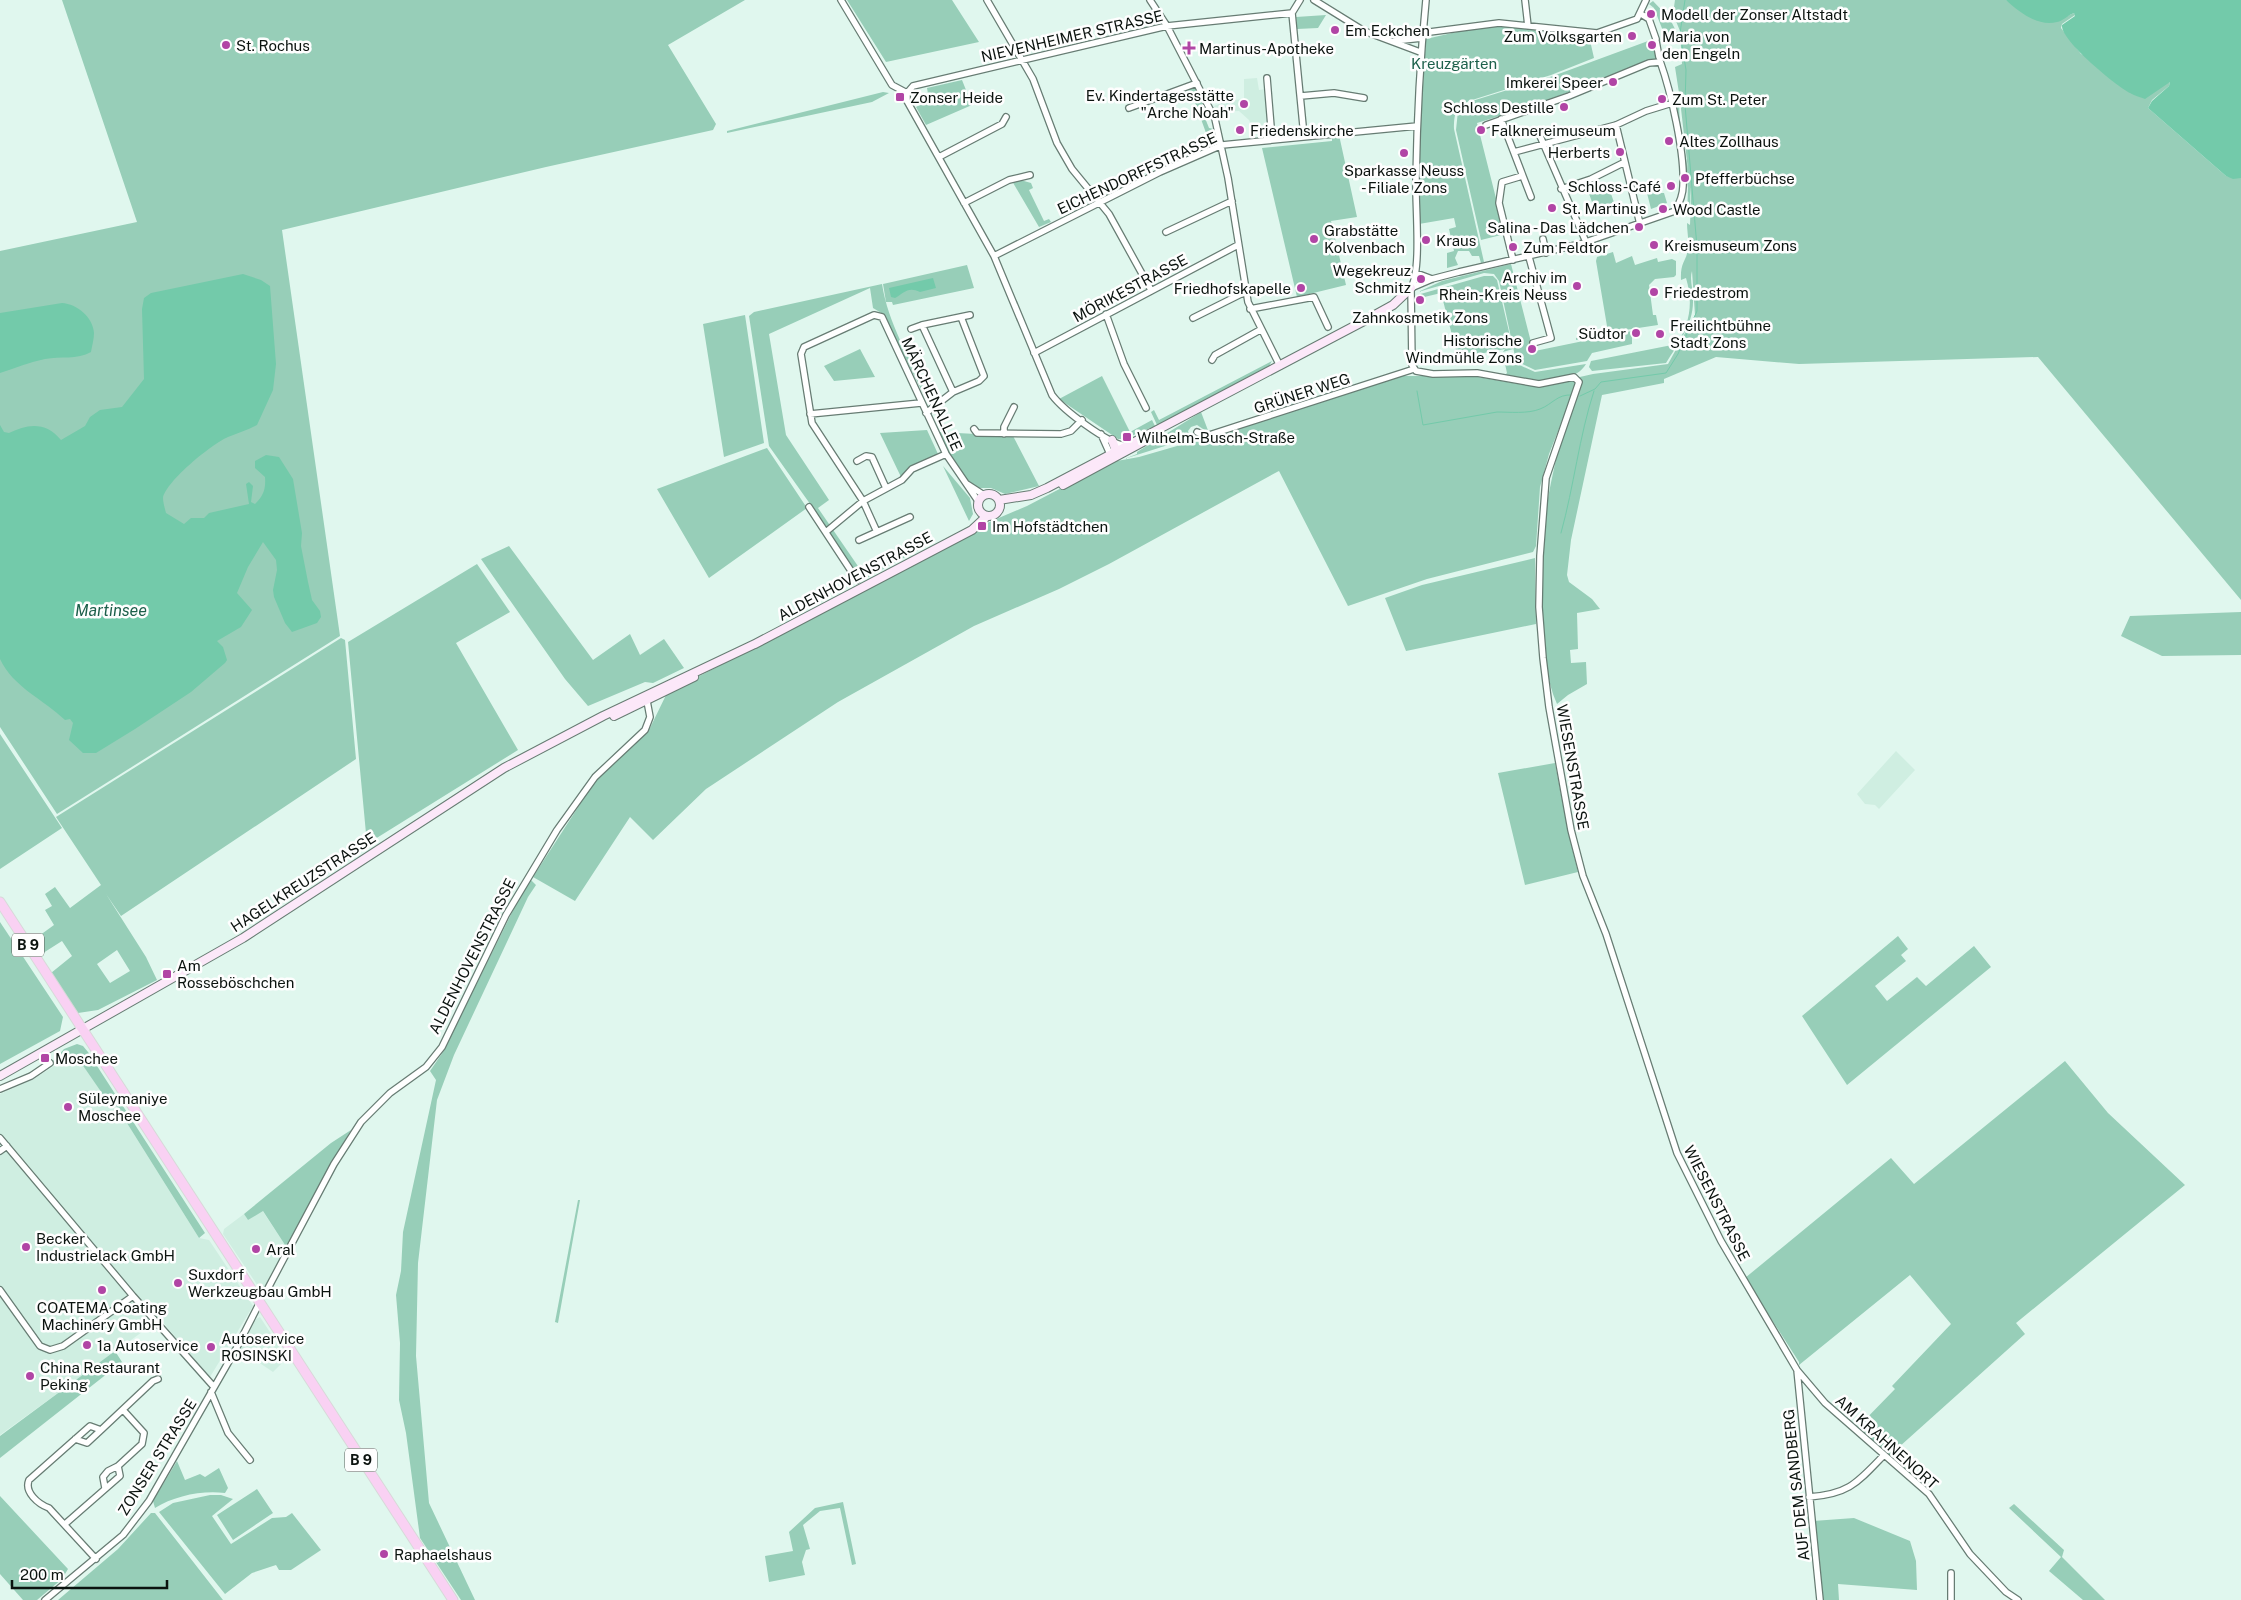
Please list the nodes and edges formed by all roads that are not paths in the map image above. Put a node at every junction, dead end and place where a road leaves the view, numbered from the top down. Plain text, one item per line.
1 (841, 0) edge
2 (987, 0) edge
3 (1150, 0) edge
4 (1300, 0) edge
5 (1314, 0) edge
6 (1426, 0) edge
7 (1431, 0) edge
8 (1525, 0) edge
9 (1646, 0) edge
10 (1292, 13) junction
11 (1641, 14) junction
12 (1167, 26) junction
13 (1528, 26) junction
14 (1422, 36) junction
15 (1389, 40) junction
16 (1420, 52) junction
17 (1023, 59) junction
18 (1660, 60) junction
19 (1267, 78) dead end
20 (1197, 83) junction
21 (906, 92) junction
22 (1301, 96) junction
23 (1364, 98) dead end
24 (1672, 103) junction
25 (1129, 108) dead end
26 (1006, 117) dead end
27 (1501, 119) junction
28 (1486, 125) dead end
29 (1616, 125) junction
30 (1417, 126) junction
31 (1304, 136) junction
32 (1540, 136) dead end
33 (1272, 139) junction
34 (1544, 143) junction
35 (1222, 144) junction
36 (1514, 152) junction
37 (939, 156) junction
38 (1625, 162) junction
39 (1030, 175) dead end
40 (1522, 176) junction
41 (1562, 189) junction
42 (1531, 198) dead end
43 (1232, 201) junction
44 (964, 203) junction
45 (1100, 204) junction
46 (1640, 224) junction
47 (1166, 232) dead end
48 (1543, 239) dead end
49 (1586, 242) junction
50 (1238, 245) junction
51 (1546, 253) junction
52 (994, 256) junction
53 (1529, 257) junction
54 (1513, 260) junction
55 (1416, 273) junction
56 (1432, 279) junction
57 (1412, 288) junction
58 (1151, 290) junction
59 (1245, 292) junction
60 (1250, 309) junction
61 (1106, 314) junction
62 (970, 315) dead end
63 (961, 317) junction
64 (1193, 318) dead end
65 (922, 325) junction
66 (1328, 327) dead end
67 (911, 330) dead end
68 (1260, 330) junction
69 (1533, 343) dead end
70 (1034, 353) junction
71 (1212, 360) dead end
72 (1280, 366) junction
73 (1414, 369) junction
74 (953, 392) junction
75 (922, 403) junction
76 (1014, 407) dead end
77 (1146, 408) dead end
78 (1199, 409) junction
79 (926, 413) junction
80 (810, 414) junction
81 (1082, 420) junction
82 (974, 429) dead end
83 (1100, 432) junction
84 (1197, 432) dead end
85 (1004, 434) junction
86 (1112, 440) junction
87 (1125, 446) junction
88 (946, 454) junction
89 (1114, 454) junction
90 (857, 461) dead end
91 (886, 488) junction
92 (981, 498) junction
93 (863, 501) junction
94 (1000, 503) junction
95 (809, 507) dead end
96 (979, 512) junction
97 (987, 516) junction
98 (910, 517) dead end
99 (826, 531) junction
100 (877, 532) junction
101 (963, 534) junction
102 (859, 540) dead end
103 (857, 580) dead end
104 (648, 697) junction
105 (0, 902) edge
106 (82, 1029) junction
107 (50, 1063) dead end
108 (0, 1076) edge
109 (0, 1089) edge
110 (0, 1138) edge
111 (7, 1146) junction
112 (0, 1152) edge
113 (0, 1290) edge
114 (133, 1296) junction
115 (259, 1300) junction
116 (1796, 1369) junction
117 (158, 1380) dead end
118 (213, 1389) junction
119 (124, 1411) junction
120 (101, 1430) junction
121 (76, 1439) junction
122 (1884, 1455) junction
123 (250, 1460) dead end
124 (118, 1466) junction
125 (105, 1488) junction
126 (1809, 1497) junction
127 (66, 1524) junction
128 (96, 1559) junction
129 (1951, 1573) dead end
130 (2006, 1592) junction
131 (45, 1600) edge
132 (453, 1600) edge
133 (1820, 1600) edge
134 (1951, 1600) edge
135 (2006, 1600) edge
136 (2018, 1600) edge

1 - 21 street
2 - 17 street
3 - 12 street
4 - 10 street
5 - 15 street
6 - 7 street
6 - 14 street
8 - 13 street
9 - 11 street
10 - 12 street, NIEVENHEIMER STRASSE
10 - 22 street
11 - 13 street
11 - 18 street
12 - 17 street, NIEVENHEIMER STRASSE
12 - 20 street
13 - 14 street
14 - 15 street
14 - 16 street
15 - 16 street
16 - 30 street
17 - 21 street, NIEVENHEIMER STRASSE
17 - 45 street
18 - 24 street
18 - 27 street
19 - 33 street
20 - 25 street
20 - 35 street
21 - 37 street
22 - 23 street
22 - 31 street
24 - 29 street
24 - 46 street
26 - 37 street
27 - 28 street
27 - 36 street
29 - 34 street
29 - 38 street
30 - 31 street, EICHENDORFFSTRASSE
30 - 55 street
31 - 33 street, EICHENDORFFSTRASSE
32 - 34 street
33 - 35 street, EICHENDORFFSTRASSE
34 - 36 street
34 - 41 street
35 - 43 street
35 - 45 street, EICHENDORFFSTRASSE
36 - 40 street
37 - 44 street
38 - 41 street
38 - 46 street
39 - 44 street
40 - 42 street
40 - 54 street
41 - 49 street
43 - 47 street
43 - 50 street
44 - 52 street
45 - 52 street, EICHENDORFFSTRASSE
45 - 58 street
46 - 49 street
48 - 51 street
49 - 51 street
50 - 58 street, MÖRIKESTRASSE
50 - 59 street
51 - 53 street
52 - 70 street
53 - 54 street
53 - 69 street
54 - 56 street
55 - 56 street
55 - 57 street
56 - 57 street
57 - 72 street
57 - 73 street
58 - 61 street, MÖRIKESTRASSE
59 - 60 street
59 - 64 street
60 - 66 street
60 - 68 street
61 - 70 street, MÖRIKESTRASSE
61 - 77 street
62 - 63 street
63 - 65 street
63 - 74 street
65 - 67 street
65 - 74 street
68 - 71 street
68 - 72 street
70 - 81 street
72 - 78 street
73 - 84 street, GRÜNER WEG
73 - 116 street, WIESENSTRASSE
74 - 79 street
75 - 79 street, MÄRCHENALLEE
75 - 80 street
75 - 80 street, MÄRCHENALLEE
76 - 85 street
78 - 87 street
78 - 89 street
79 - 88 street, MÄRCHENALLEE
80 - 93 street
81 - 83 street
81 - 85 street
82 - 85 street
83 - 86 street
83 - 89 street
86 - 87 street
86 - 89 street
87 - 89 street
88 - 91 street
88 - 92 street, MÄRCHENALLEE
89 - 94 street
89 - 94 street
90 - 91 street
91 - 93 street
92 - 94 street
92 - 96 street
93 - 99 street
93 - 100 street
94 - 97 street
95 - 99 street
96 - 97 street
96 - 101 street, ALDENHOVENSTRASSE
97 - 101 street, ALDENHOVENSTRASSE
98 - 100 street
99 - 103 street
100 - 102 street
101 - 104 street, ALDENHOVENSTRASSE
104 - 106 street, HAGELKREUZSTRASSE
104 - 115 street, ALDENHOVENSTRASSE
105 - 106 main road, B 9
106 - 108 street, HAGELKREUZSTRASSE
106 - 115 main road, B 9
107 - 109 street
110 - 111 street
111 - 112 street
111 - 114 street
113 - 114 street
114 - 118 street
115 - 118 street, ZONSER STRASSE
115 - 132 main road, B 9
116 - 122 street, AM KRAHNENORT
116 - 126 street, AUF DEM SANDBERG
117 - 119 street
118 - 123 street
118 - 128 street, ZONSER STRASSE
119 - 120 street
119 - 124 street
120 - 121 street
120 - 121 street
121 - 127 street
122 - 126 street
122 - 130 street, AM KRAHNENORT
124 - 125 street
124 - 125 street
125 - 127 street
126 - 133 street, AUF DEM SANDBERG
127 - 128 street
128 - 131 street, ZONSER STRASSE
129 - 134 street
130 - 135 street
130 - 136 street, AM KRAHNENORT

